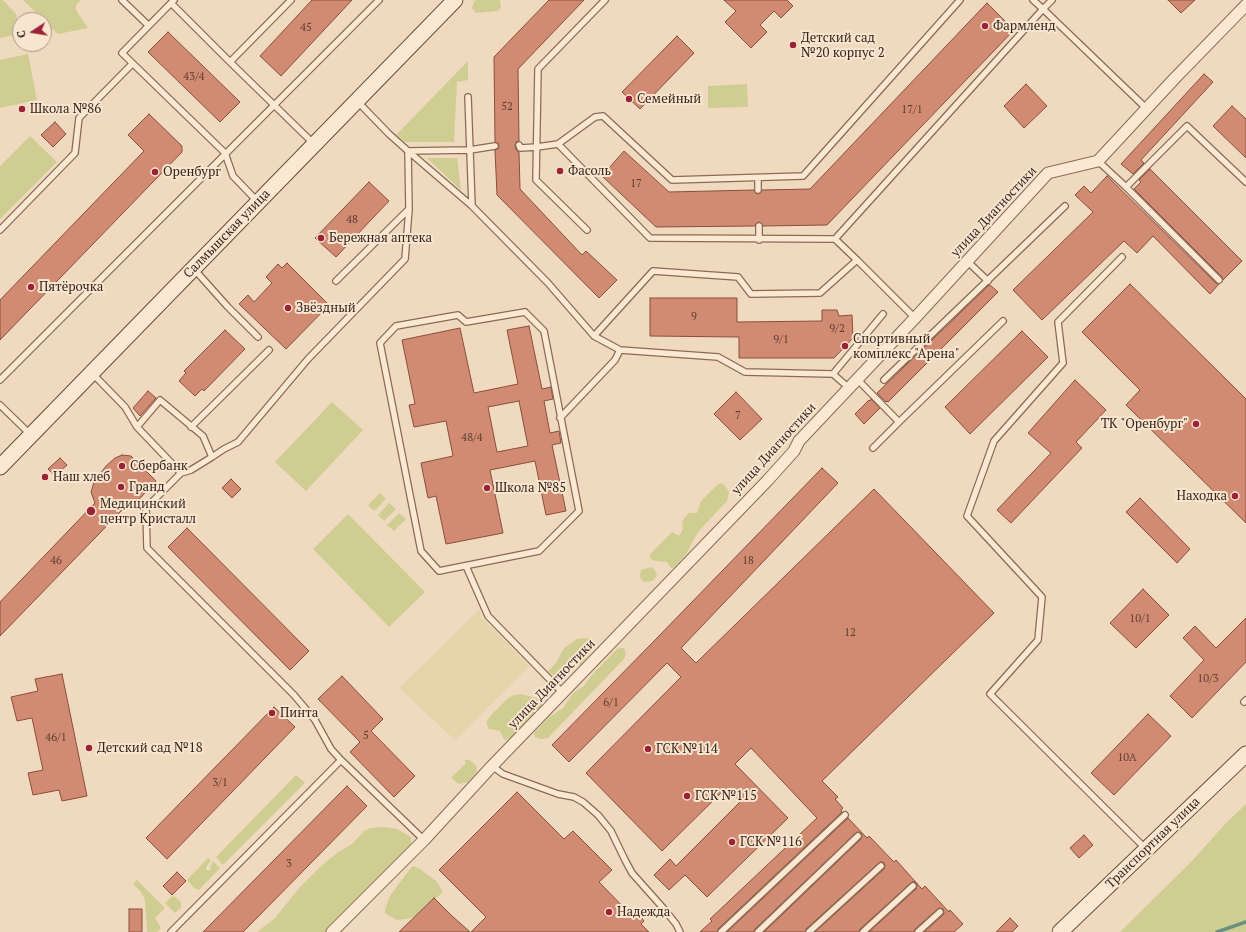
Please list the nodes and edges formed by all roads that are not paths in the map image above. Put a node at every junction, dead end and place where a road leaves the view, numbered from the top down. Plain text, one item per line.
1 (122, 0) edge
2 (291, 0) edge
3 (378, 0) edge
4 (605, 0) edge
5 (960, 0) edge
6 (1033, 0) edge
7 (1052, 0) edge
8 (172, 1) edge
9 (450, 2) edge
10 (1246, 5) edge
11 (1043, 9) junction
12 (148, 25) junction
13 (230, 62) junction
14 (132, 64) junction
15 (468, 98) dead end
16 (356, 101) junction
17 (274, 104) junction
18 (1147, 109) junction
19 (315, 144) junction
20 (558, 144) junction
21 (519, 145) dead end
22 (495, 146) dead end
23 (537, 147) junction
24 (470, 150) junction
25 (408, 151) junction
26 (225, 153) junction
27 (1098, 161) junction
28 (758, 178) junction
29 (1246, 182) edge
30 (1126, 187) junction
31 (758, 190) dead end
32 (258, 202) junction
33 (472, 206) junction
34 (1065, 206) dead end
35 (409, 209) junction
36 (759, 226) dead end
37 (0, 230) edge
38 (587, 230) dead end
39 (835, 239) junction
40 (759, 240) junction
41 (1122, 257) dead end
42 (857, 260) junction
43 (967, 261) junction
44 (194, 268) junction
45 (1219, 280) dead end
46 (336, 281) dead end
47 (988, 281) junction
48 (883, 314) dead end
49 (914, 318) junction
50 (1003, 321) dead end
51 (594, 336) junction
52 (258, 337) dead end
53 (269, 350) dead end
54 (620, 350) junction
55 (92, 373) junction
56 (832, 374) junction
57 (857, 379) junction
58 (0, 380) edge
59 (884, 380) dead end
60 (849, 388) junction
61 (0, 405) edge
62 (560, 418) junction
63 (899, 422) junction
64 (137, 427) junction
65 (191, 427) junction
66 (31, 435) junction
67 (873, 448) dead end
68 (212, 457) junction
69 (0, 467) edge
70 (181, 473) junction
71 (466, 566) junction
72 (563, 693) junction
73 (1246, 754) edge
74 (341, 760) junction
75 (492, 766) junction
76 (845, 814) dead end
77 (858, 836) dead end
78 (424, 840) junction
79 (1146, 849) junction
80 (881, 866) dead end
81 (913, 886) dead end
82 (940, 912) dead end
83 (171, 932) edge
84 (332, 932) edge
85 (680, 932) edge
86 (721, 932) edge
87 (758, 932) edge
88 (809, 932) edge
89 (863, 932) edge
90 (918, 932) edge
91 (1060, 932) edge

1 - 12 lane
2 - 13 lane
3 - 17 lane
4 - 23 lane
5 - 28 lane
6 - 11 lane
7 - 11 lane
8 - 12 lane
8 - 13 lane
9 - 16 main road, Салмышская улица
10 - 18 street
11 - 18 lane
11 - 39 lane
12 - 14 lane
13 - 17 lane
14 - 26 lane
14 - 37 lane
15 - 24 lane
16 - 19 main road, Салмышская улица
16 - 25 lane
17 - 19 lane
17 - 26 lane
18 - 27 street
19 - 32 main road, Салмышская улица
20 - 23 lane
20 - 28 lane
20 - 40 lane
21 - 23 lane
22 - 24 lane
23 - 38 lane
24 - 25 lane
24 - 33 lane
25 - 33 lane
25 - 35 lane
26 - 32 lane
26 - 58 lane
27 - 30 lane
27 - 43 street, улица Диагностики
28 - 31 lane
29 - 30 lane
30 - 45 lane
32 - 44 main road, Салмышская улица
33 - 51 lane
34 - 47 lane
35 - 46 lane
35 - 68 lane
36 - 40 lane
39 - 40 lane
39 - 42 lane
41 - 79 lane
42 - 49 lane
42 - 51 lane
43 - 47 lane
43 - 49 street, улица Диагностики
44 - 52 lane
44 - 55 main road, Салмышская улица
47 - 59 lane
48 - 56 lane
49 - 57 street, улица Диагностики
50 - 63 lane
51 - 54 lane
53 - 65 lane
54 - 56 lane
54 - 62 lane
55 - 64 lane
55 - 66 main road, Салмышская улица
56 - 60 lane
57 - 60 street, улица Диагностики
57 - 63 lane
60 - 72 street, улица Диагностики
61 - 66 lane
62 - 71 lane
62 - 71 lane
63 - 67 lane
64 - 65 lane
64 - 70 lane
65 - 68 lane
66 - 69 main road, Салмышская улица
68 - 70 lane
70 - 74 lane
71 - 72 lane
72 - 75 street, улица Диагностики
73 - 79 main road, Транспортная улица
74 - 78 lane
74 - 83 lane
75 - 78 street, улица Диагностики
75 - 85 lane
76 - 86 lane
77 - 87 lane
78 - 84 street, улица Диагностики
79 - 91 main road, Транспортная улица
80 - 88 lane
81 - 89 lane
82 - 90 lane

